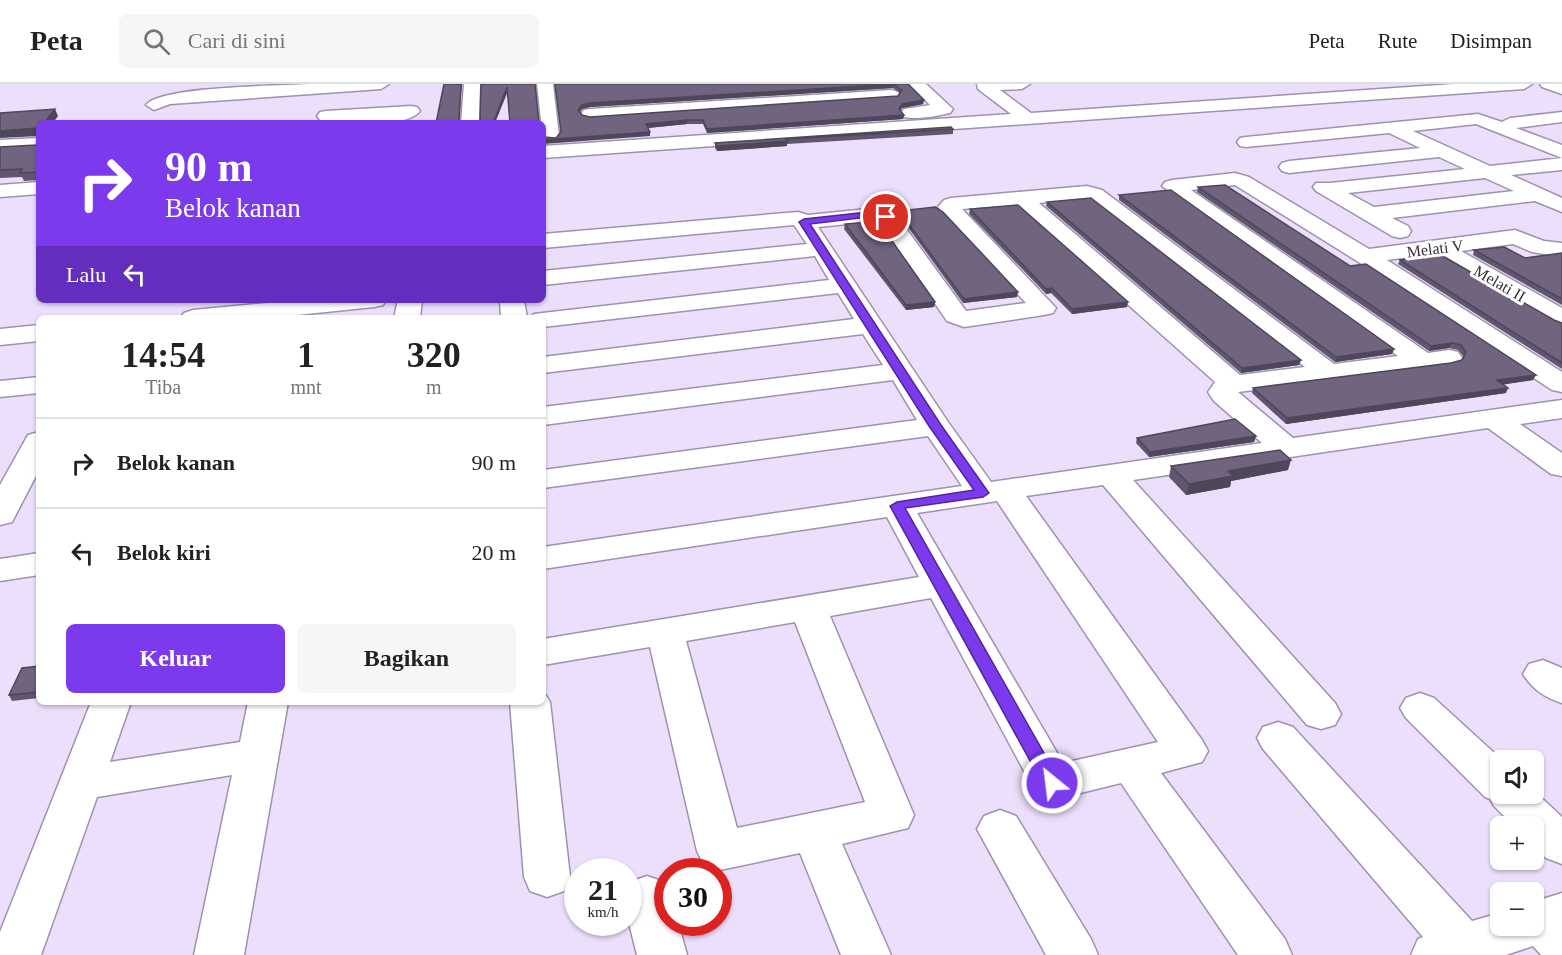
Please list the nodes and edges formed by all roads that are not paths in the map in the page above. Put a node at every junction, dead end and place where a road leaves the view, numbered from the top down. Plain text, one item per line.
1 (381, 84) edge
2 (472, 84) edge
3 (545, 84) edge
4 (726, 84) edge
5 (790, 84) edge
6 (917, 84) edge
7 (1022, 84) edge
8 (1524, 84) edge
9 (1548, 84) edge
10 (1556, 84) edge
11 (1262, 85) edge
12 (312, 87) edge
13 (1434, 87) edge
14 (332, 88) junction
15 (1562, 88) edge
16 (858, 90) edge
17 (236, 91) edge
18 (611, 93) edge
19 (892, 95) edge
20 (1330, 99) junction
21 (802, 100) junction
22 (1296, 101) junction
23 (412, 103) dead end
24 (736, 104) junction
25 (154, 105) dead end
26 (616, 112) junction
27 (224, 114) dead end
28 (590, 114) edge
29 (1562, 117) edge
30 (1028, 119) junction
31 (329, 120) edge
32 (334, 120) edge
33 (470, 120) edge
34 (545, 120) edge
35 (1533, 120) junction
36 (1510, 123) dead end
37 (1392, 128) junction
38 (751, 131) junction
39 (1562, 131) edge
40 (1533, 141) junction
41 (546, 142) edge
42 (36, 144) edge
43 (1494, 145) dead end
44 (0, 146) edge
45 (1473, 147) dead end
46 (1441, 151) junction
47 (1562, 152) edge
48 (1562, 164) edge
49 (1290, 167) junction
50 (1487, 172) junction
51 (33, 178) edge
52 (1328, 189) junction
53 (0, 191) edge
54 (1536, 195) junction
55 (1021, 198) junction
56 (1562, 206) edge
57 (1371, 214) junction
58 (804, 222) junction
59 (1400, 231) dead end
60 (1505, 240) junction
61 (546, 241) edge
62 (1438, 248) junction
63 (821, 249) junction
64 (1562, 250) edge
65 (1365, 256) junction
66 (1562, 270) edge
67 (546, 278) edge
68 (846, 285) junction
69 (344, 303) edge
70 (223, 315) edge
71 (1562, 318) edge
72 (546, 319) edge
73 (871, 325) junction
74 (36, 333) edge
75 (0, 337) edge
76 (1449, 358) dead end
77 (1421, 360) junction
78 (546, 365) edge
79 (900, 371) junction
80 (1328, 372) junction
81 (1234, 384) junction
82 (1562, 384) edge
83 (36, 385) edge
84 (0, 389) edge
85 (1562, 410) edge
86 (546, 416) edge
87 (1494, 419) junction
88 (936, 426) junction
89 (36, 447) edge
90 (1287, 448) junction
91 (1562, 466) edge
92 (1110, 474) junction
93 (546, 479) edge
94 (994, 491) junction
95 (897, 506) junction
96 (0, 515) edge
97 (546, 558) edge
98 (36, 564) edge
99 (0, 570) edge
100 (942, 585) junction
101 (808, 608) junction
102 (665, 631) junction
103 (546, 651) edge
104 (110, 705) edge
105 (267, 705) edge
106 (530, 705) edge
107 (1420, 708) dead end
108 (1321, 714) dead end
109 (1278, 738) dead end
110 (258, 755) junction
111 (1490, 775) edge
112 (1140, 778) dead end
113 (81, 783) junction
114 (1519, 804) edge
115 (1000, 829) dead end
116 (1562, 845) edge
117 (823, 854) dead end
118 (548, 877) dead end
119 (647, 897) dead end
120 (1545, 926) edge
121 (1450, 951) edge
122 (16, 955) edge
123 (219, 955) edge
124 (662, 955) edge
125 (866, 955) edge
126 (1073, 955) edge
127 (1267, 955) edge

1 - 14 street
2 - 33 street
3 - 34 street
4 - 24 street
5 - 21 street
6 - 38 street
7 - 30 street
8 - 13 street
9 - 15 street
10 - 15 street
11 - 22 street
12 - 14 street
12 - 17 street
13 - 20 street
14 - 31 street
16 - 19 street
16 - 21 street
17 - 25 street
17 - 27 street
18 - 26 street
20 - 22 street
20 - 37 street
21 - 24 street
22 - 30 street
23 - 32 street
24 - 26 street
24 - 38 street
26 - 28 street
29 - 35 street
30 - 38 street
35 - 36 street
35 - 39 street
37 - 40 street
37 - 46 street
37 - 49 street
38 - 41 street
40 - 43 street
40 - 47 street
42 - 44 street
45 - 46 street
46 - 49 street
46 - 50 street
48 - 50 street
49 - 52 street
50 - 52 street
50 - 54 street
51 - 53 street
52 - 57 street
54 - 56 street
54 - 57 street
55 - 58 street
55 - 80 street
55 - 81 street
57 - 59 street
58 - 61 street
58 - 63 street
60 - 62 street, Melati V
60 - 64 street, Melati V
60 - 66 street
62 - 65 street, Melati V
62 - 71 street, Melati II
63 - 67 street
63 - 68 street
65 - 77 street
65 - 82 street
68 - 72 street
68 - 73 street
69 - 70 street
73 - 78 street
73 - 79 street
74 - 75 street
76 - 77 street
77 - 80 street
79 - 86 street
79 - 88 street
80 - 81 street
81 - 90 street
83 - 84 street
85 - 87 street
87 - 90 street
87 - 91 street
88 - 93 street
88 - 94 street
89 - 96 street
90 - 92 street
92 - 94 street
92 - 108 street
94 - 95 street
94 - 100 street
95 - 97 street
95 - 100 street
98 - 99 street
100 - 101 street
101 - 102 street
101 - 102 street
102 - 103 street
104 - 113 street
105 - 110 street
106 - 118 street
107 - 111 street
109 - 121 street
110 - 113 street
110 - 123 street
112 - 127 street
113 - 122 street
114 - 116 street
115 - 126 street
117 - 125 street
119 - 124 street
120 - 121 street

